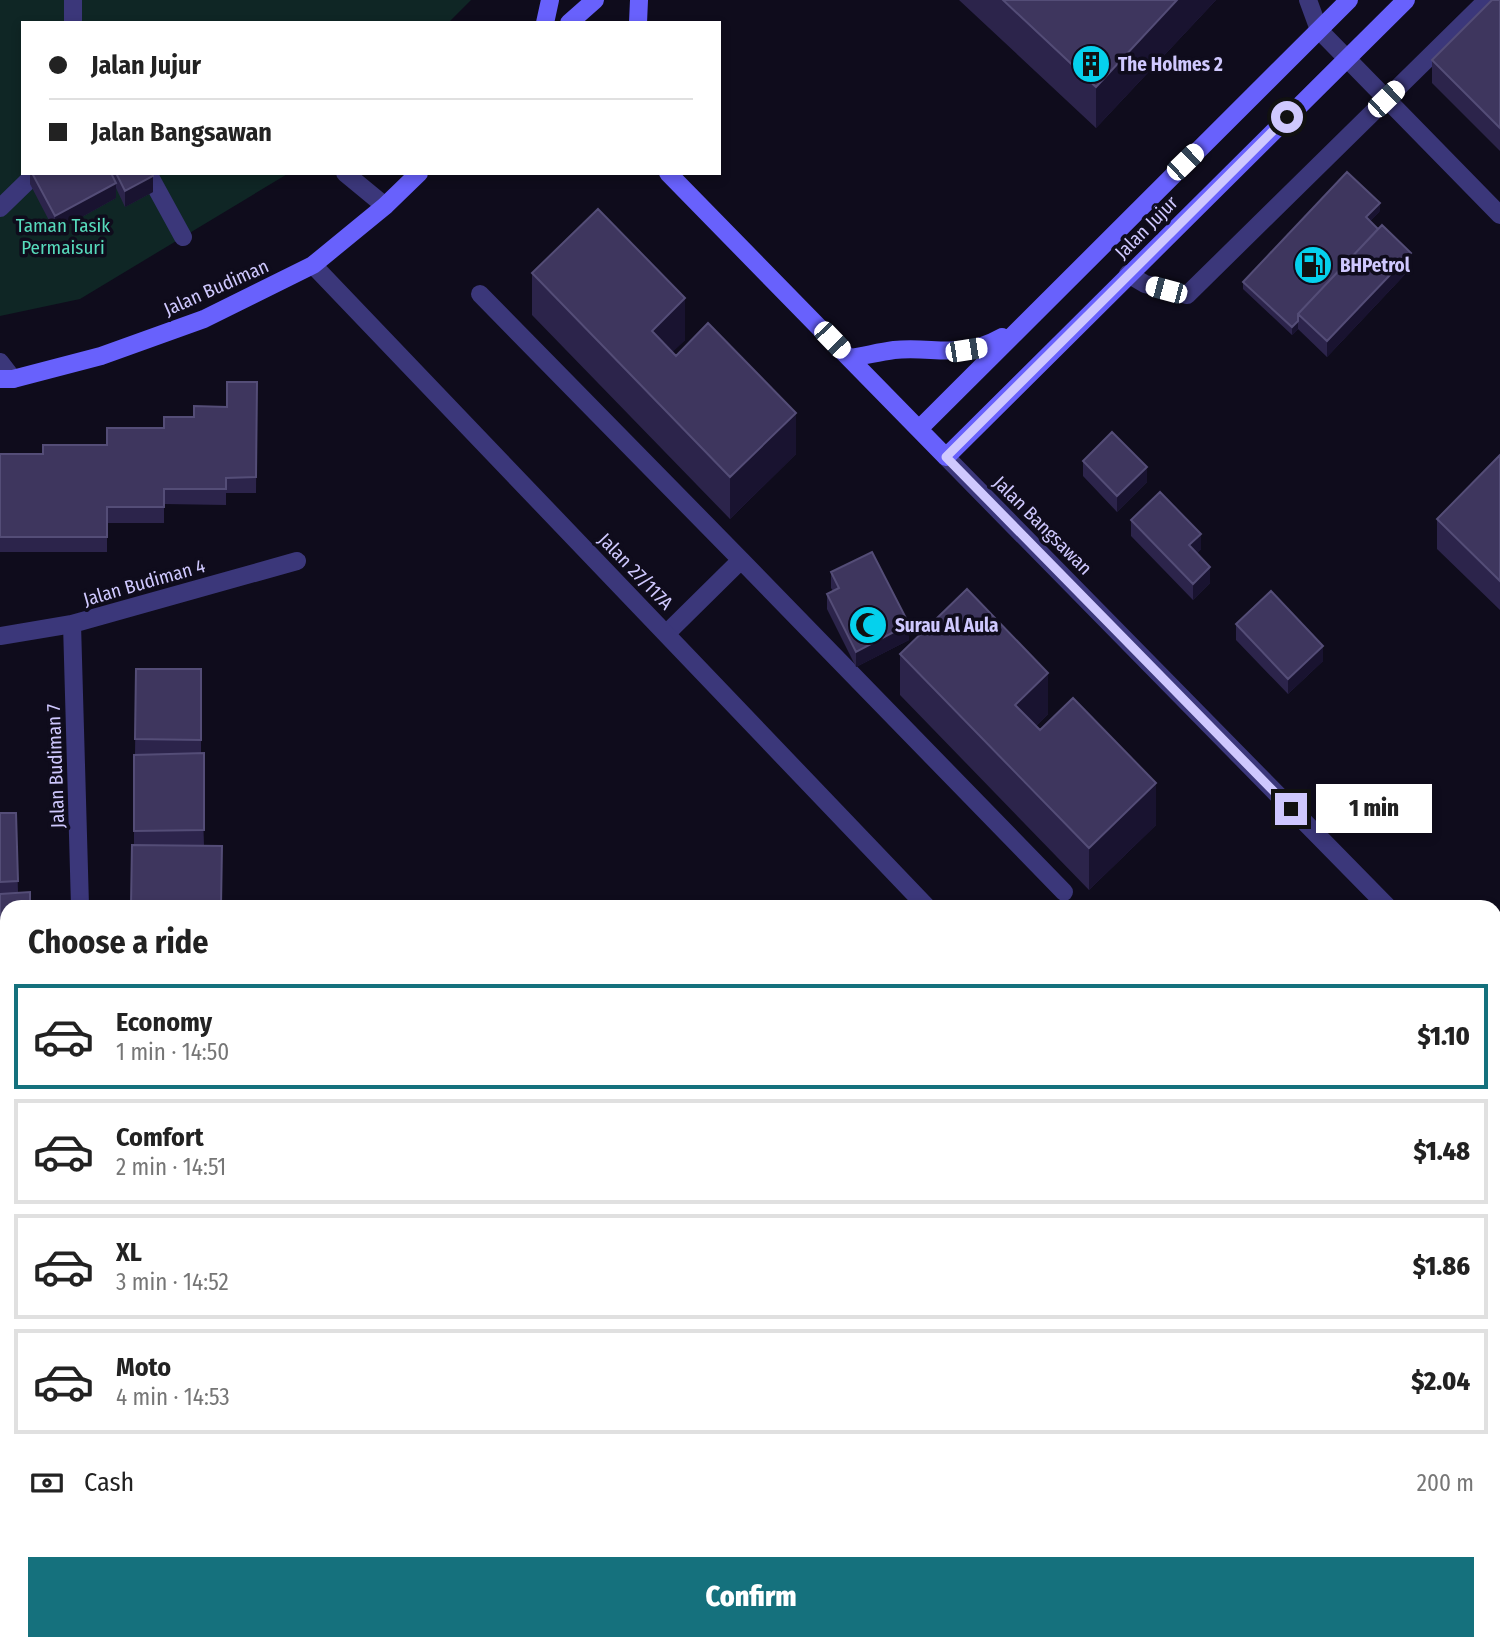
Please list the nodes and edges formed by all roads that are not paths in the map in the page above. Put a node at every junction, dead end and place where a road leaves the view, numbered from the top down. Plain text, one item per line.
1 (73, 0) edge
2 (550, 0) edge
3 (595, 0) edge
4 (639, 0) edge
5 (1308, 0) edge
6 (1349, 0) edge
7 (1406, 0) edge
8 (1487, 0) edge
9 (72, 21) edge
10 (545, 21) edge
11 (571, 21) edge
12 (638, 21) edge
13 (1319, 30) junction
14 (1347, 58) junction
15 (1386, 99) junction
16 (34, 175) edge
17 (149, 175) edge
18 (347, 175) edge
19 (417, 175) edge
20 (670, 175) edge
21 (386, 206) junction
22 (1497, 206) edge
23 (0, 208) edge
24 (183, 237) dead end
25 (313, 265) junction
26 (1128, 274) junction
27 (480, 294) dead end
28 (1014, 331) junction
29 (850, 358) junction
30 (0, 362) edge
31 (7, 379) edge
32 (919, 429) junction
33 (946, 457) junction
34 (741, 560) junction
35 (297, 561) dead end
36 (72, 624) junction
37 (667, 633) junction
38 (0, 636) edge
39 (1064, 892) dead end
40 (80, 900) edge
41 (920, 900) edge
42 (1381, 900) edge

1 - 9 street
2 - 10 street
3 - 11 street
4 - 12 street
5 - 13 street
6 - 13 street, Jalan Jujur
7 - 14 street, Jalan Jujur
8 - 15 street
13 - 14 street
13 - 28 street, Jalan Jujur
14 - 15 street
14 - 26 street, Jalan Jujur
15 - 22 street
15 - 26 street
16 - 23 street
17 - 24 street
18 - 21 street
19 - 21 street, Jalan Budiman
20 - 29 street, Jalan Bangsawan
21 - 25 street, Jalan Budiman
25 - 31 street, Jalan Budiman
25 - 37 street, Jalan 27/117A
26 - 33 street, Jalan Jujur
27 - 34 street
28 - 29 street
28 - 32 street, Jalan Jujur
29 - 32 street, Jalan Bangsawan
30 - 31 street
32 - 33 street, Jalan Bangsawan
33 - 42 street, Jalan Bangsawan
34 - 37 street
34 - 39 street
35 - 36 street, Jalan Budiman 4
36 - 38 street, Jalan Budiman 4
36 - 40 street, Jalan Budiman 7
37 - 41 street, Jalan 27/117A

